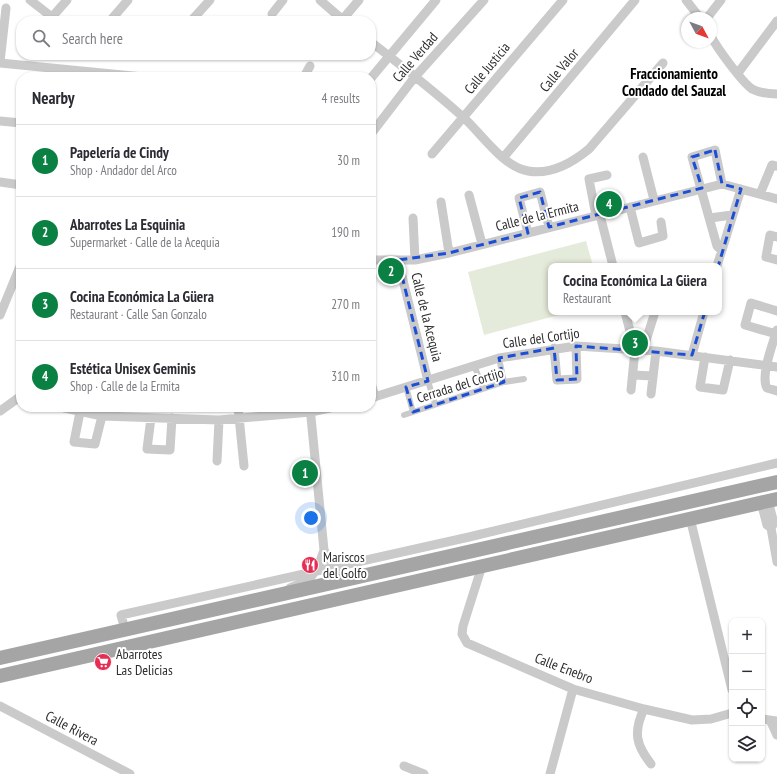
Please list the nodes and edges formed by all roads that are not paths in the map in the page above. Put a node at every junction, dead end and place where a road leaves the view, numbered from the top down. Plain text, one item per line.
1 (30, 0) edge
2 (67, 0) edge
3 (128, 0) edge
4 (210, 0) edge
5 (283, 0) edge
6 (320, 0) edge
7 (359, 0) edge
8 (436, 0) edge
9 (484, 0) edge
10 (562, 0) edge
11 (635, 0) edge
12 (686, 0) edge
13 (721, 0) edge
14 (6, 8) dead end
15 (695, 12) edge
16 (712, 12) edge
17 (272, 14) dead end
18 (51, 16) edge
19 (57, 16) edge
20 (114, 16) edge
21 (196, 16) edge
22 (338, 16) edge
23 (346, 16) edge
24 (777, 21) edge
25 (376, 46) edge
26 (717, 48) edge
27 (389, 56) junction
28 (0, 62) edge
29 (662, 63) dead end
30 (310, 66) dead end
31 (95, 72) edge
32 (307, 72) edge
33 (376, 72) edge
34 (738, 73) junction
35 (414, 78) junction
36 (777, 94) edge
37 (463, 118) junction
38 (0, 121) edge
39 (16, 123) edge
40 (376, 127) edge
41 (432, 154) dead end
42 (643, 157) dead end
43 (503, 158) junction
44 (777, 166) edge
45 (607, 175) dead end
46 (0, 182) edge
47 (16, 184) edge
48 (722, 184) junction
49 (702, 188) junction
50 (741, 188) junction
51 (760, 194) junction
52 (469, 195) dead end
53 (777, 199) edge
54 (654, 200) junction
55 (440, 202) dead end
56 (630, 207) junction
57 (732, 215) junction
58 (598, 216) junction
59 (413, 218) dead end
60 (710, 218) junction
61 (661, 222) dead end
62 (549, 227) junction
63 (528, 233) junction
64 (777, 237) edge
65 (482, 244) junction
66 (721, 250) junction
67 (449, 253) junction
68 (376, 260) edge
69 (398, 260) junction
70 (415, 260) junction
71 (777, 260) edge
72 (612, 263) edge
73 (718, 263) edge
74 (16, 276) edge
75 (777, 311) edge
76 (0, 315) edge
77 (626, 315) edge
78 (654, 315) edge
79 (703, 315) edge
80 (776, 332) edge
81 (576, 346) junction
82 (554, 348) junction
83 (639, 350) junction
84 (656, 351) junction
85 (692, 355) junction
86 (705, 357) junction
87 (499, 358) junction
88 (730, 360) junction
89 (474, 365) junction
90 (767, 365) junction
91 (777, 368) edge
92 (633, 375) junction
93 (653, 376) junction
94 (524, 379) dead end
95 (428, 380) junction
96 (504, 382) junction
97 (406, 387) junction
98 (483, 388) junction
99 (631, 390) dead end
100 (777, 391) edge
101 (651, 394) dead end
102 (376, 396) edge
103 (16, 400) edge
104 (436, 404) junction
105 (0, 411) edge
106 (80, 412) joint
107 (106, 412) edge
108 (239, 412) edge
109 (293, 412) edge
110 (311, 412) edge
111 (413, 412) junction
112 (102, 416) junction
113 (404, 416) dead end
114 (151, 418) junction
115 (172, 418) junction
116 (240, 418) junction
117 (219, 420) junction
118 (217, 461) dead end
119 (777, 463) edge
120 (244, 466) dead end
121 (777, 482) edge
122 (769, 501) edge
123 (690, 518) junction
124 (510, 527) junction
125 (469, 537) junction
126 (514, 542) junction
127 (324, 550) junction
128 (473, 552) junction
129 (777, 562) edge
130 (482, 566) junction
131 (334, 568) junction
132 (316, 572) junction
133 (348, 580) junction
134 (211, 594) junction
135 (284, 594) junction
136 (155, 607) junction
137 (214, 610) junction
138 (287, 611) junction
139 (158, 622) junction
140 (124, 630) junction
141 (129, 647) junction
142 (0, 658) edge
143 (0, 676) edge
144 (729, 678) edge
145 (573, 689) junction
146 (0, 706) edge
147 (644, 709) junction
148 (729, 714) edge
149 (770, 721) edge
150 (777, 735) edge
151 (651, 764) dead end
152 (404, 766) dead end
153 (130, 774) edge
154 (424, 774) edge
155 (550, 774) edge

1 - 18 street
2 - 19 street
3 - 20 street
4 - 21 street
5 - 17 street
6 - 22 street
7 - 23 street
8 - 27 street
9 - 35 street, Calle Verdad
10 - 37 street, Calle Justicia
11 - 43 street, Calle Valor
12 - 15 street
13 - 16 street
14 - 28 street
24 - 34 street
25 - 27 street
26 - 34 street
27 - 33 street
27 - 35 street
28 - 31 street
29 - 43 street
30 - 32 street
34 - 36 street
35 - 37 street
35 - 40 street, Calle Verdad
37 - 41 street, Calle Justicia
37 - 43 street
38 - 39 street
42 - 54 street
44 - 51 street
45 - 58 street
46 - 47 street
48 - 49 street, Calle de la Ermita
48 - 49 street
48 - 50 street, Calle de la Ermita
49 - 54 street, Calle de la Ermita
49 - 60 street
50 - 51 street, Calle de la Ermita
50 - 57 street
51 - 53 street, Calle de la Ermita
52 - 65 street
54 - 56 street, Calle de la Ermita
55 - 67 street
56 - 58 street, Calle de la Ermita
56 - 61 street
57 - 60 street
57 - 66 street
58 - 62 street, Calle de la Ermita
58 - 72 street
59 - 70 street
60 - 66 street
62 - 63 street, Calle de la Ermita
62 - 63 street
63 - 65 street, Calle de la Ermita
64 - 71 street
65 - 67 street, Calle de la Ermita
66 - 73 street
67 - 70 street, Calle de la Ermita
68 - 69 street, Calle de la Ermita
69 - 70 street, Calle de la Ermita
69 - 95 street, Calle de la Acequia
74 - 76 street
75 - 80 street
77 - 83 street
78 - 83 street
79 - 85 street
80 - 90 street
81 - 82 street, Calle del Cortijo
81 - 82 street
81 - 83 street, Calle del Cortijo
82 - 87 street, Calle del Cortijo
83 - 84 street, Calle del Cortijo
83 - 92 street
84 - 85 street, Calle del Cortijo
84 - 93 street
85 - 86 street, Calle del Cortijo
86 - 88 street, Calle del Cortijo
86 - 88 street
87 - 89 street, Calle del Cortijo
87 - 96 street
88 - 90 street, Calle del Cortijo
89 - 95 street, Calle del Cortijo
89 - 98 street
90 - 91 street, Calle del Cortijo
90 - 100 street
92 - 93 street
92 - 99 street
93 - 101 street
94 - 96 street, Cerrada del Cortijo
95 - 97 street, Calle del Cortijo
95 - 104 street
96 - 98 street, Cerrada del Cortijo
97 - 102 street, Calle del Cortijo
97 - 111 street
98 - 104 street, Cerrada del Cortijo
103 - 105 street
104 - 111 street, Cerrada del Cortijo
106 - 112 street
106 - 112 street
107 - 112 street
108 - 116 street
109 - 116 street
110 - 127 street
111 - 113 street, Cerrada del Cortijo
112 - 114 street
114 - 115 street
114 - 115 street
115 - 117 street
116 - 117 street
116 - 120 street
117 - 118 street
119 - 124 street
121 - 126 main road
122 - 123 main road
122 - 129 street
123 - 130 main road
123 - 144 street
124 - 125 street
124 - 126 street
125 - 128 street
125 - 131 street
126 - 128 main road
127 - 131 street
127 - 132 street
128 - 133 main road
130 - 138 main road
130 - 145 street, Calle Enebro
131 - 132 street
131 - 133 street
132 - 134 street
132 - 135 street
133 - 135 main road
134 - 136 street
134 - 137 street
135 - 137 main road
135 - 138 main road
136 - 139 street
136 - 140 street
137 - 139 main road
138 - 141 main road
139 - 140 main road
140 - 141 main road
140 - 142 main road
141 - 143 main road
145 - 147 street, Calle Enebro
145 - 155 street
146 - 153 street, Calle Rivera
147 - 148 street, Calle Enebro
147 - 151 street
149 - 150 street
152 - 154 street

